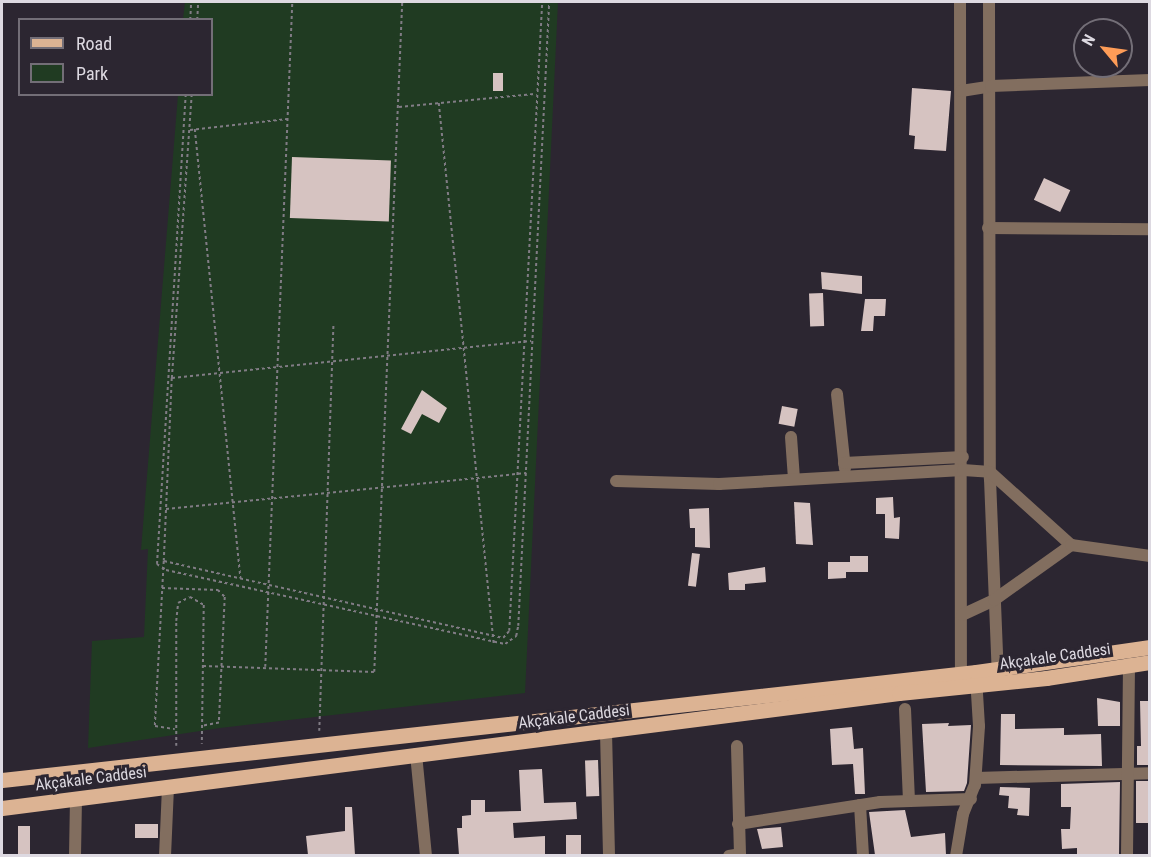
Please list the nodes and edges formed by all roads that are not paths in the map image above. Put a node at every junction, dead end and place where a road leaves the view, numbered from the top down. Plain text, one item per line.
1 (960, 2) edge
2 (989, 2) edge
3 (1149, 80) edge
4 (991, 86) junction
5 (961, 91) junction
6 (988, 228) junction
7 (1149, 229) edge
8 (837, 394) dead end
9 (791, 437) dead end
10 (963, 457) junction
11 (845, 470) junction
12 (963, 470) junction
13 (990, 472) junction
14 (794, 479) junction
15 (616, 481) dead end
16 (1071, 545) junction
17 (1149, 556) edge
18 (994, 600) junction
19 (962, 615) junction
20 (1149, 646) edge
21 (1149, 662) edge
22 (1129, 664) junction
23 (998, 676) junction
24 (969, 679) junction
25 (905, 708) dead end
26 (606, 732) junction
27 (737, 746) dead end
28 (416, 754) junction
29 (1149, 773) edge
30 (1129, 774) junction
31 (976, 778) junction
32 (2, 780) edge
33 (168, 788) junction
34 (971, 799) junction
35 (76, 800) junction
36 (909, 800) junction
37 (860, 805) junction
38 (2, 808) edge
39 (738, 824) junction
40 (75, 855) edge
41 (165, 855) edge
42 (426, 855) edge
43 (609, 855) edge
44 (729, 855) edge
45 (863, 855) edge
46 (956, 855) edge
47 (1127, 855) edge

1 - 5 street
2 - 4 street
3 - 4 street
4 - 5 street
4 - 6 street
5 - 10 street
6 - 7 street
6 - 13 street
8 - 11 street
9 - 14 street
10 - 11 street
10 - 12 street
11 - 12 street
11 - 14 street
12 - 13 street
12 - 19 street
13 - 16 street
13 - 18 street
14 - 15 street
16 - 17 street
16 - 18 street
18 - 19 street
18 - 23 street
19 - 24 street
20 - 23 main road, Akçakale Caddesi
21 - 22 main road, Akçakale Caddesi
22 - 23 main road, Akçakale Caddesi
22 - 30 street
23 - 24 main road, Akçakale Caddesi
24 - 26 main road, Akçakale Caddesi
24 - 31 street
24 - 32 main road, Akçakale Caddesi
25 - 36 street
26 - 28 main road, Akçakale Caddesi
26 - 43 street
27 - 39 street
28 - 33 main road, Akçakale Caddesi
28 - 42 street
29 - 30 street
30 - 31 street
30 - 47 street
31 - 34 street
33 - 35 main road, Akçakale Caddesi
33 - 41 street
34 - 36 street
34 - 46 street
35 - 38 main road, Akçakale Caddesi
35 - 40 street
36 - 37 street
37 - 39 street
37 - 45 street
39 - 44 street

